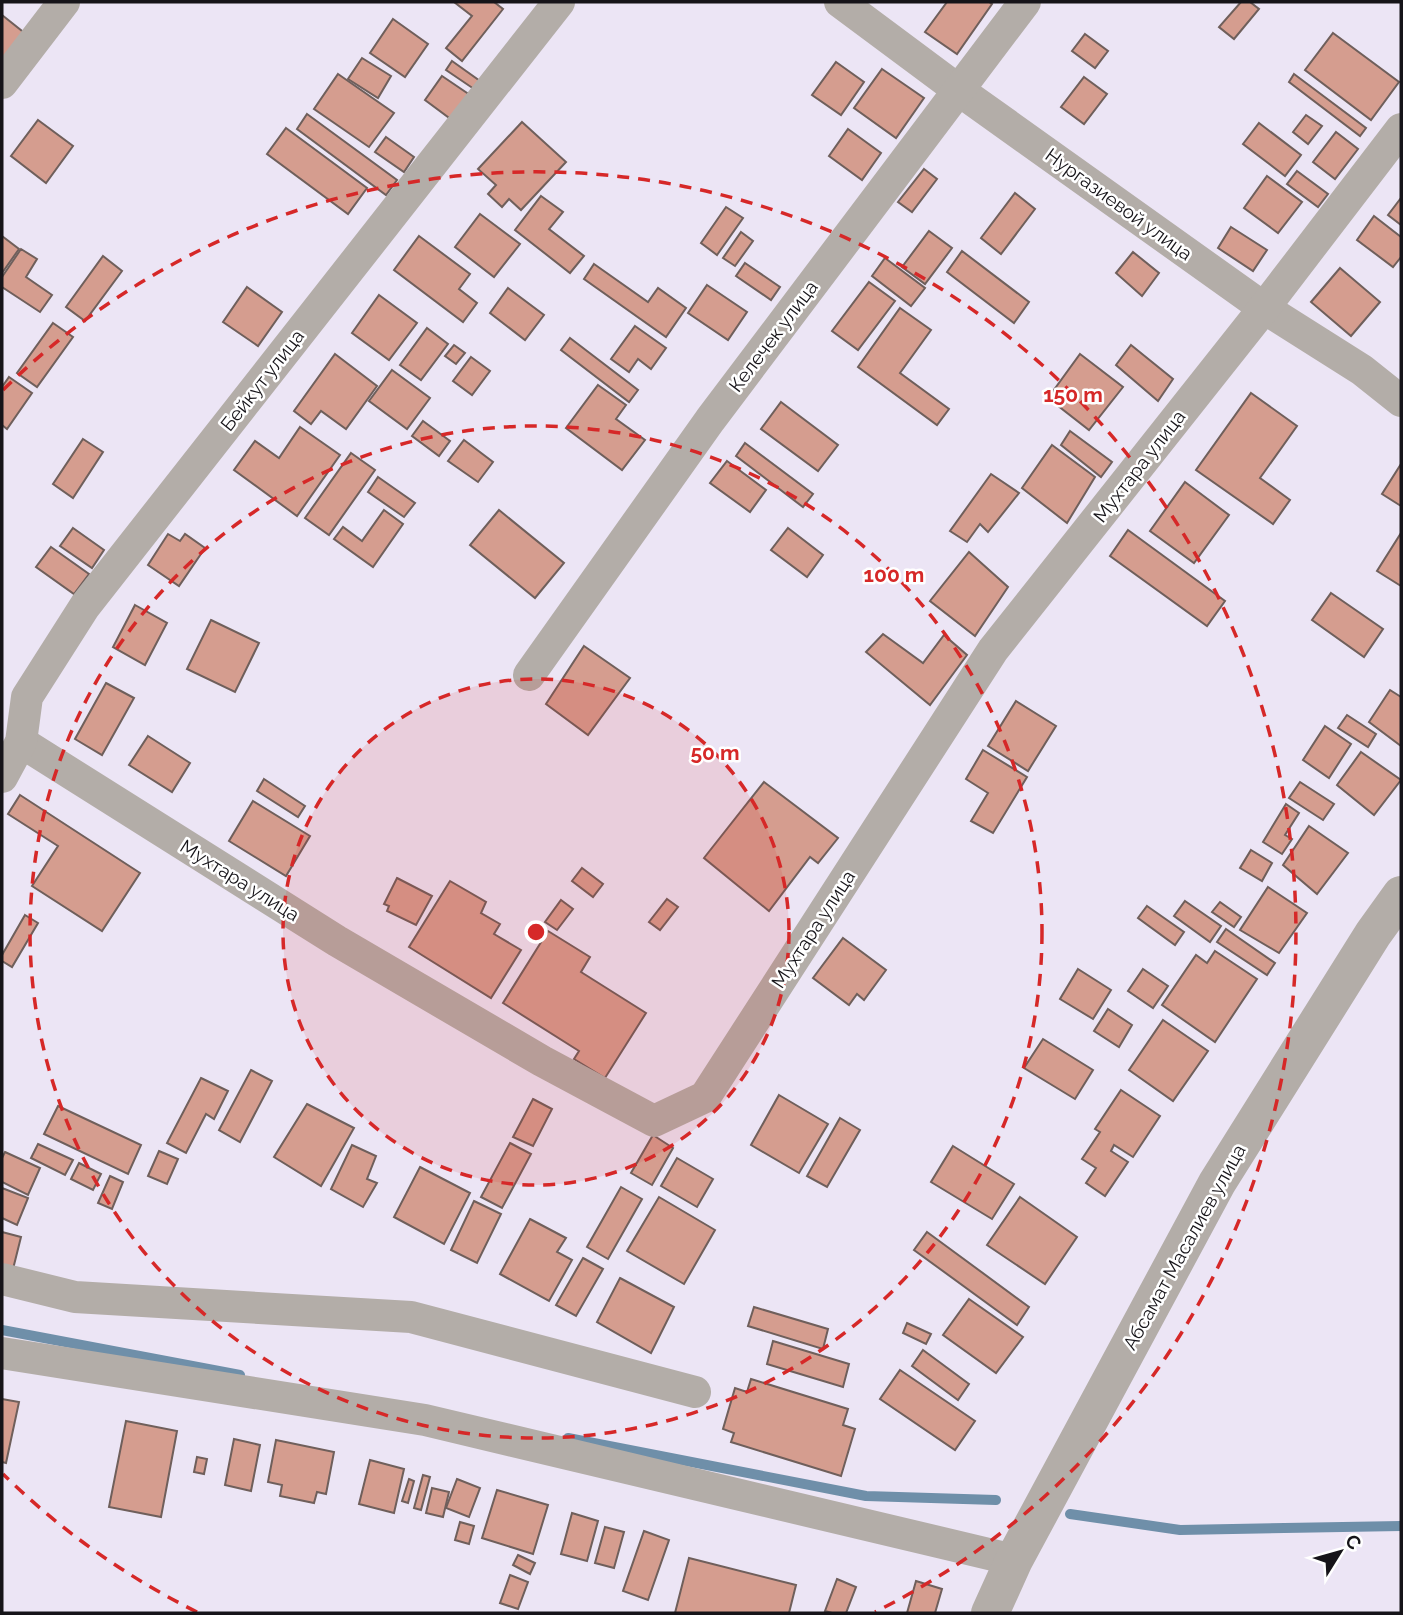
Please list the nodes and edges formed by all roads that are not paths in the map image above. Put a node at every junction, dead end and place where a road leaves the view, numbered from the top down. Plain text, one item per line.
1 (64, 2) edge
2 (559, 2) edge
3 (840, 2) edge
4 (1025, 2) edge
5 (2, 83) edge
6 (957, 89) junction
7 (1401, 129) edge
8 (1264, 308) junction
9 (1401, 401) edge
10 (529, 675) dead end
11 (21, 742) junction
12 (2, 777) edge
13 (1401, 895) edge
14 (2, 1279) edge
15 (2, 1353) edge
16 (695, 1392) dead end
17 (1014, 1560) junction
18 (990, 1613) edge

1 - 5 street
2 - 11 street, Бейкут улица
3 - 6 street, Нургазиевой улица
4 - 6 street, Келечек улица
6 - 8 street, Нургазиевой улица
6 - 10 street, Келечек улица
7 - 8 street, Мухтара улица
8 - 9 street, Нургазиевой улица
8 - 11 street, Мухтара улица
11 - 12 street, Бейкут улица
13 - 17 street, Абсамат Масалиев улица
14 - 16 street
15 - 17 street
17 - 18 street, Абсамат Масалиев улица

